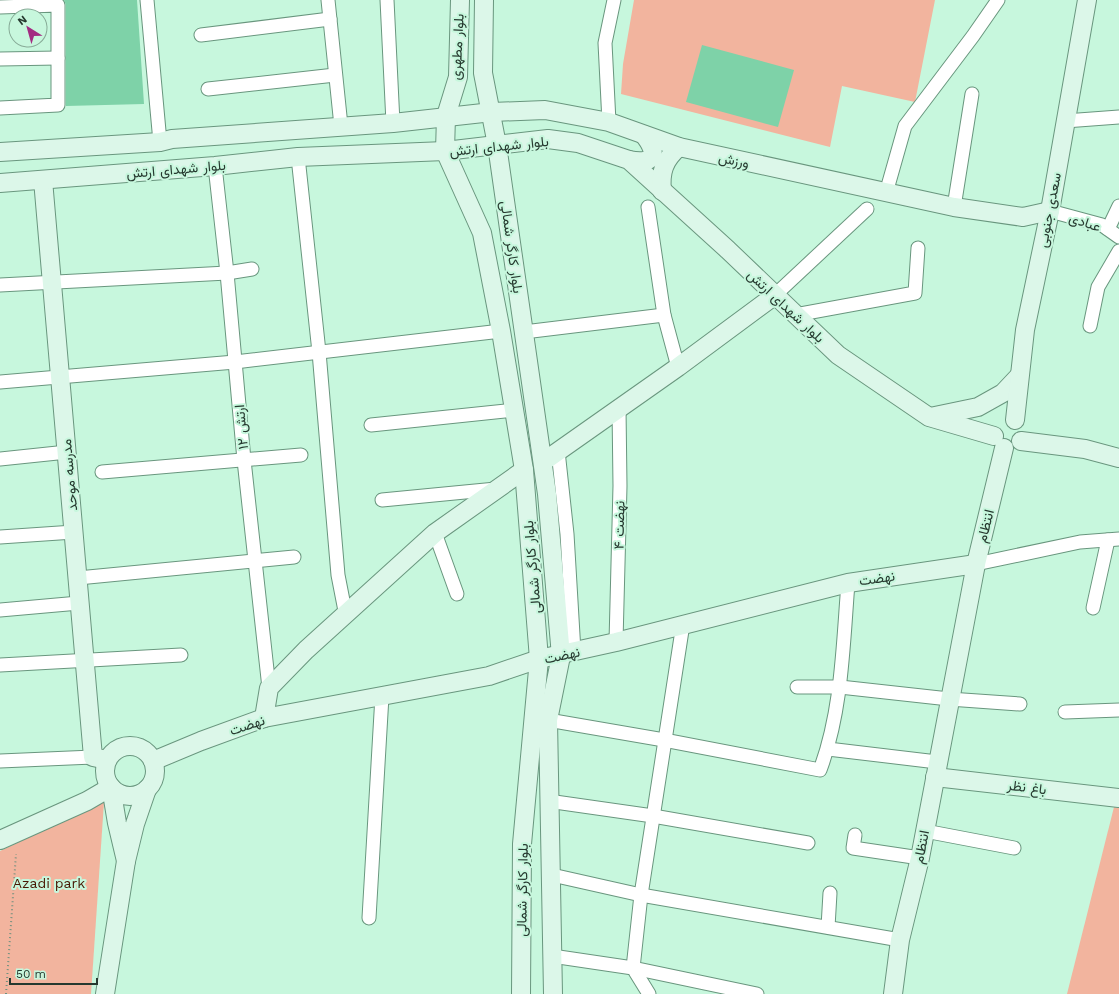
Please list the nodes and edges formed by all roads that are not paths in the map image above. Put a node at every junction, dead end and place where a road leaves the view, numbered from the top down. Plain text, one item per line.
1 (146, 0) edge
2 (328, 0) edge
3 (387, 0) edge
4 (460, 0) edge
5 (484, 0) edge
6 (614, 0) edge
7 (998, 0) edge
8 (1087, 0) edge
9 (0, 7) edge
10 (330, 19) junction
11 (201, 34) dead end
12 (58, 58) junction
13 (0, 59) edge
14 (335, 75) junction
15 (208, 89) dead end
16 (972, 94) dead end
17 (0, 108) edge
18 (492, 112) junction
19 (446, 116) junction
20 (1119, 117) edge
21 (1065, 121) junction
22 (609, 122) junction
23 (393, 123) junction
24 (341, 126) junction
25 (644, 135) junction
26 (160, 142) junction
27 (497, 145) junction
28 (679, 147) junction
29 (445, 151) junction
30 (0, 152) edge
31 (298, 156) junction
32 (630, 160) junction
33 (215, 166) junction
34 (43, 180) junction
35 (0, 183) edge
36 (662, 191) junction
37 (886, 193) junction
38 (1119, 206) edge
39 (648, 207) dead end
40 (954, 207) junction
41 (866, 209) dead end
42 (1050, 211) junction
43 (1023, 217) junction
44 (1108, 229) junction
45 (1119, 237) edge
46 (1041, 247) junction
47 (918, 248) dead end
48 (1119, 250) edge
49 (252, 269) dead end
50 (227, 273) junction
51 (51, 283) junction
52 (0, 284) edge
53 (774, 296) junction
54 (664, 315) junction
55 (795, 315) junction
56 (1090, 326) dead end
57 (501, 331) junction
58 (524, 332) junction
59 (319, 352) junction
60 (235, 362) junction
61 (678, 367) junction
62 (1019, 376) junction
63 (61, 377) junction
64 (0, 382) edge
65 (619, 408) junction
66 (514, 410) junction
67 (929, 417) junction
68 (1015, 420) junction
69 (371, 425) dead end
70 (1021, 441) junction
71 (999, 442) junction
72 (558, 451) junction
73 (67, 452) junction
74 (301, 455) dead end
75 (1119, 456) edge
76 (0, 459) edge
77 (244, 460) junction
78 (543, 462) junction
79 (524, 470) junction
80 (102, 472) dead end
81 (498, 488) junction
82 (382, 500) dead end
83 (74, 532) junction
84 (435, 533) junction
85 (0, 537) edge
86 (1114, 539) edge
87 (294, 557) dead end
88 (256, 561) junction
89 (976, 564) junction
90 (78, 578) junction
91 (848, 583) junction
92 (457, 594) dead end
93 (79, 603) junction
94 (1093, 608) dead end
95 (0, 610) edge
96 (346, 616) junction
97 (683, 624) junction
98 (616, 642) junction
99 (567, 654) junction
100 (181, 655) dead end
101 (539, 659) junction
102 (84, 662) junction
103 (0, 665) edge
104 (798, 687) dead end
105 (840, 687) junction
106 (269, 688) junction
107 (382, 696) junction
108 (949, 699) junction
109 (1020, 704) dead end
110 (1119, 710) edge
111 (1065, 712) dead end
112 (264, 718) junction
113 (548, 720) junction
114 (664, 740) junction
115 (828, 749) junction
116 (100, 758) junction
117 (0, 761) edge
118 (153, 761) junction
119 (936, 769) junction
120 (111, 787) junction
121 (147, 788) junction
122 (1119, 798) edge
123 (548, 801) junction
124 (653, 816) junction
125 (925, 831) junction
126 (855, 835) dead end
127 (0, 840) edge
128 (808, 843) dead end
129 (1014, 848) dead end
130 (920, 858) junction
131 (126, 861) junction
132 (552, 875) junction
133 (830, 893) dead end
134 (641, 895) junction
135 (369, 918) dead end
136 (828, 927) junction
137 (900, 940) junction
138 (552, 956) junction
139 (634, 968) junction
140 (105, 994) edge
141 (521, 994) edge
142 (553, 994) edge
143 (649, 994) edge
144 (754, 994) edge
145 (893, 994) edge

1 - 26 street
2 - 10 street
3 - 23 street
4 - 19 main road, بلوار مطهری
5 - 18 main road, بلوار مطهری
6 - 22 street
7 - 37 street
8 - 21 main road, سعدی جنوبی
9 - 12 street
10 - 11 street
10 - 14 street
12 - 13 street
12 - 17 street
14 - 15 street
14 - 24 street
16 - 40 street
18 - 19 main road, ورزش
18 - 22 main road, ورزش
18 - 27 main road, بلوار مطهری
19 - 23 main road, بلوار شهدای ارتش
19 - 29 main road, بلوار مطهری
20 - 21 street
21 - 42 main road, سعدی جنوبی
22 - 25 main road, ورزش
23 - 24 main road, بلوار شهدای ارتش
24 - 26 main road, بلوار شهدای ارتش
25 - 28 main road, ورزش
25 - 32 main road
26 - 30 main road, بلوار شهدای ارتش
27 - 29 main road, بلوار شهدای ارتش
27 - 32 main road, بلوار شهدای ارتش
27 - 58 main road, بلوار کارگر شمالی
28 - 36 main road
28 - 37 main road, ورزش
29 - 31 main road, بلوار شهدای ارتش
29 - 57 main road, بلوار کارگر شمالی
31 - 33 main road, بلوار شهدای ارتش
31 - 59 street
32 - 36 main road, بلوار شهدای ارتش
33 - 34 main road, بلوار شهدای ارتش
33 - 50 street, ارتش ۱۲
34 - 35 main road, بلوار شهدای ارتش
34 - 51 main road, مدرسه موحد
36 - 53 main road, بلوار شهدای ارتش
37 - 40 main road, ورزش
38 - 44 street
39 - 54 street
40 - 43 main road, ورزش
41 - 53 street
42 - 43 main road, ورزش
42 - 44 street, عبادی
42 - 46 main road, سعدی جنوبی
43 - 46 main road
44 - 45 street, عبادی
46 - 62 main road, سعدی جنوبی
47 - 55 street
48 - 56 street
49 - 50 street
50 - 51 street
50 - 60 street, ارتش ۱۲
51 - 52 street
51 - 63 main road, مدرسه موحد
53 - 55 main road, بلوار شهدای ارتش
53 - 61 main road
54 - 58 street
54 - 61 street
55 - 67 main road, بلوار شهدای ارتش
57 - 59 street
57 - 66 main road, بلوار کارگر شمالی
58 - 78 main road, بلوار کارگر شمالی
59 - 60 street
59 - 96 street
60 - 63 street
60 - 77 street, ارتش ۱۲
61 - 65 main road
62 - 67 main road
62 - 68 main road, سعدی جنوبی
63 - 64 street
63 - 73 main road, مدرسه موحد
65 - 72 main road
65 - 98 street, نهضت ۴
66 - 69 street
66 - 79 main road, بلوار کارگر شمالی
67 - 71 main road, بلوار شهدای ارتش
68 - 70 main road
68 - 71 main road
70 - 71 main road
70 - 75 main road
71 - 89 main road, انتظام
72 - 78 main road
72 - 99 street
73 - 76 street
73 - 83 main road, مدرسه موحد
74 - 77 street
77 - 80 street
77 - 88 street, ارتش ۱۲
78 - 99 main road, بلوار کارگر شمالی
79 - 81 main road
79 - 101 main road, بلوار کارگر شمالی
81 - 82 street
81 - 84 main road
83 - 85 street
83 - 90 main road, مدرسه موحد
84 - 92 street
84 - 96 main road
86 - 89 street
86 - 94 street
87 - 88 street
88 - 90 street
88 - 106 street, ارتش ۱۲
89 - 91 main road, نهضت
89 - 108 main road, انتظام
90 - 93 main road, مدرسه موحد
91 - 97 main road, نهضت
91 - 105 street
93 - 95 street
93 - 102 main road, مدرسه موحد
96 - 106 main road
97 - 98 main road, نهضت
97 - 114 street
98 - 99 main road, نهضت
99 - 101 main road, نهضت
99 - 113 main road, بلوار کارگر شمالی
100 - 102 street
101 - 107 main road, نهضت
101 - 141 main road, بلوار کارگر شمالی
102 - 103 street
102 - 116 main road, مدرسه موحد
104 - 105 street
105 - 108 street
105 - 115 street
106 - 112 main road
107 - 112 main road, نهضت
107 - 135 street
108 - 109 street
108 - 119 main road, انتظام
110 - 111 street
112 - 118 main road, نهضت
113 - 114 street
113 - 123 main road, بلوار کارگر شمالی
114 - 115 street
114 - 124 street
115 - 119 street
116 - 117 street
116 - 118 main road
116 - 120 main road
118 - 121 main road
119 - 122 main road, باغ نظر
119 - 125 main road, انتظام
120 - 121 main road
120 - 127 main road
120 - 131 main road
121 - 131 main road
123 - 124 street
123 - 132 main road, بلوار کارگر شمالی
124 - 128 street
124 - 134 street
125 - 129 street
125 - 130 main road, انتظام
126 - 130 street
130 - 137 main road, انتظام
131 - 140 main road
132 - 134 street
132 - 138 main road, بلوار کارگر شمالی
133 - 136 street
134 - 136 street
134 - 139 street
136 - 137 street
137 - 145 main road, انتظام
138 - 139 street
138 - 142 main road, بلوار کارگر شمالی
139 - 143 street
139 - 144 street

